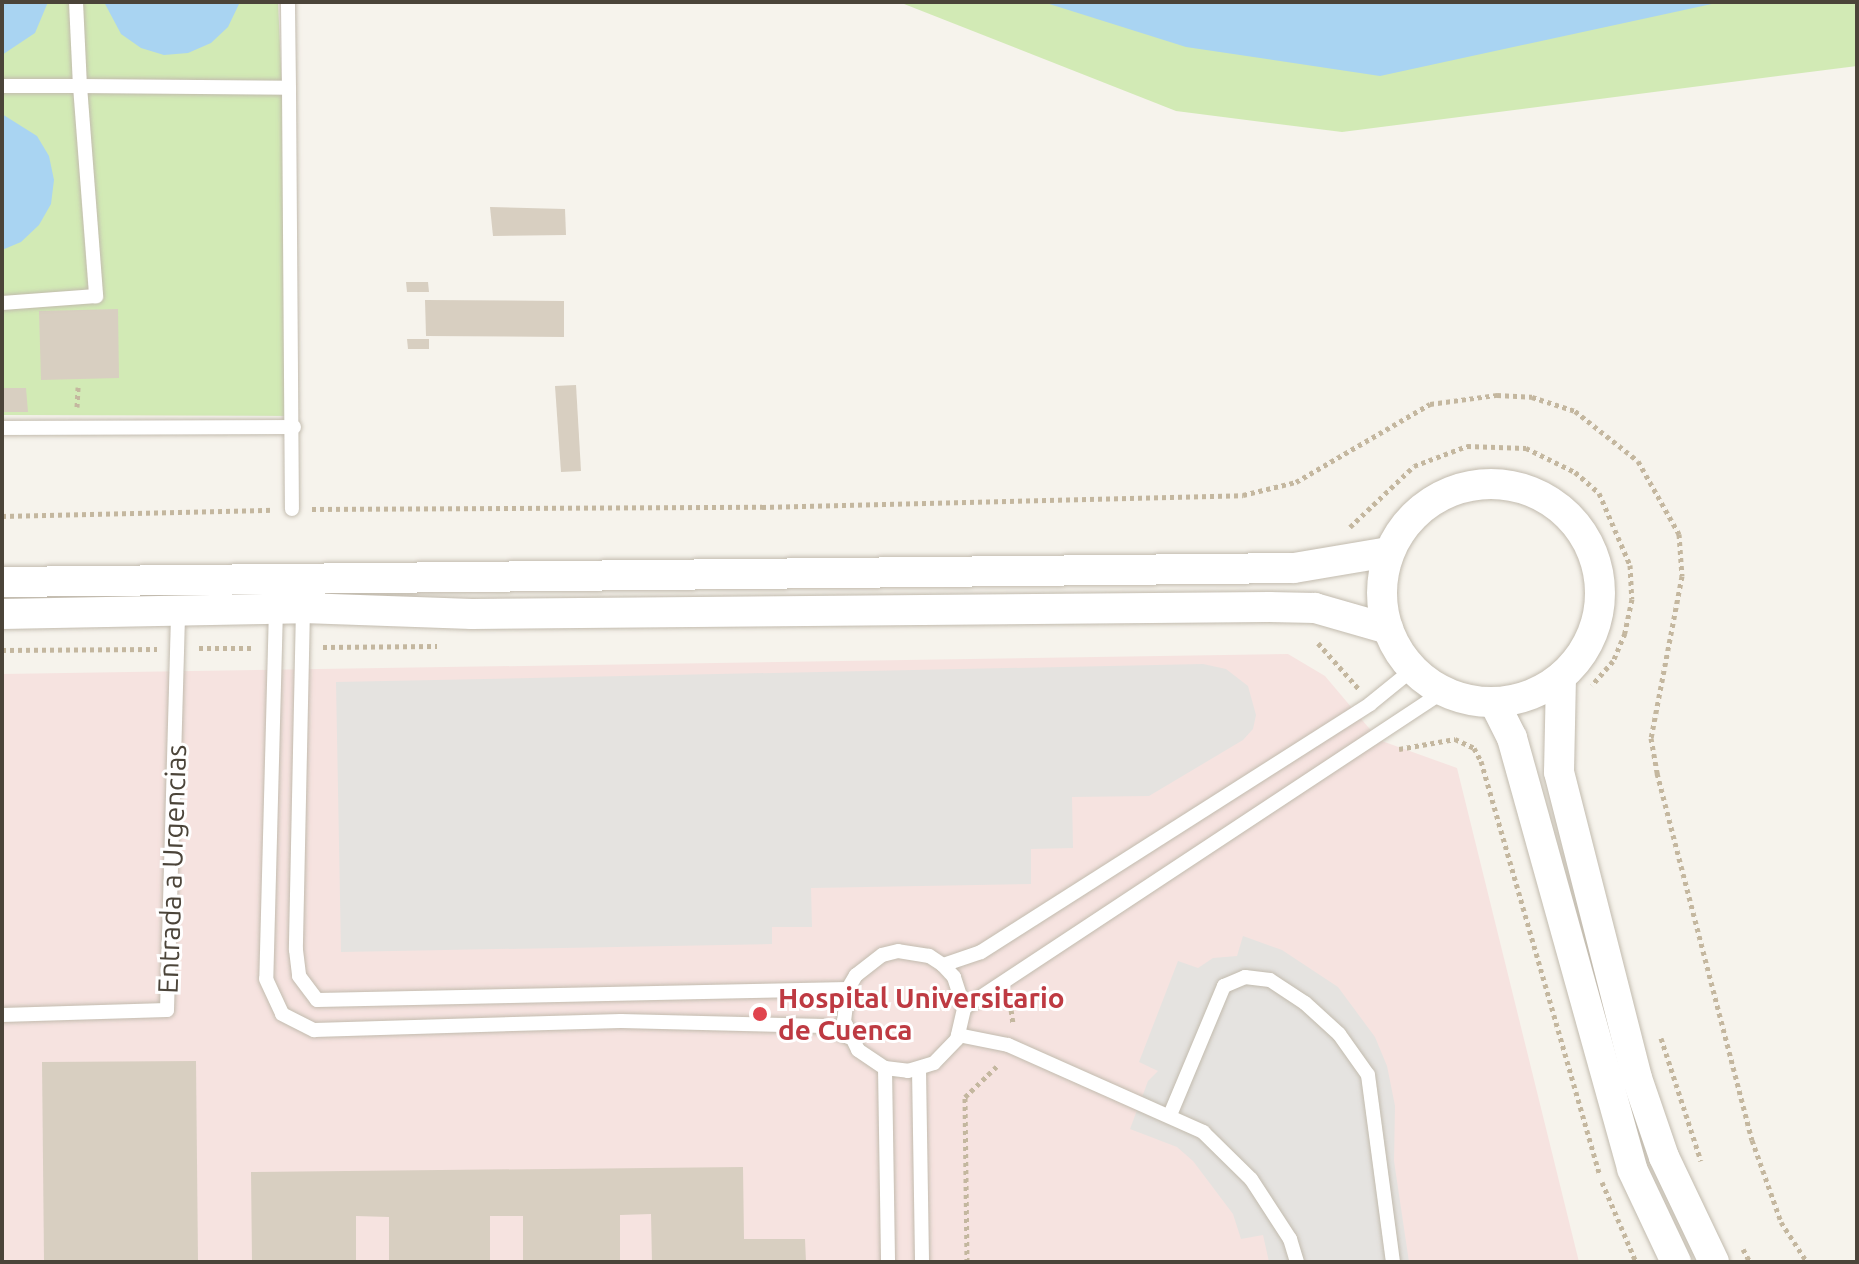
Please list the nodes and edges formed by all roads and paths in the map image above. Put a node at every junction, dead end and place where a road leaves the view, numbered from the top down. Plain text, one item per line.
1 (76, 2) edge
2 (288, 2) edge
3 (2, 86) edge
4 (80, 86) junction
5 (289, 88) junction
6 (2, 303) edge
7 (294, 427) junction
8 (2, 428) edge
9 (292, 509) dead end
10 (1337, 532) dead end
11 (1389, 552) junction
12 (2, 582) edge
13 (290, 608) junction
14 (178, 610) junction
15 (2, 614) edge
16 (1388, 629) junction
17 (1312, 642) dead end
18 (445, 646) dead end
19 (302, 647) junction
20 (275, 648) junction
21 (177, 649) junction
22 (2, 650) edge
23 (1413, 669) junction
24 (1573, 685) junction
25 (1444, 691) junction
26 (1494, 702) junction
27 (1370, 704) junction
28 (1386, 728) junction
29 (1401, 748) junction
30 (1387, 757) dead end
31 (943, 965) junction
32 (848, 989) junction
33 (1012, 996) dead end
34 (964, 1008) junction
35 (2, 1015) edge
36 (1659, 1032) dead end
37 (958, 1035) junction
38 (849, 1037) junction
39 (1008, 1045) junction
40 (885, 1068) junction
41 (919, 1069) junction
42 (1170, 1115) junction
43 (1704, 1175) dead end
44 (1737, 1237) dead end
45 (888, 1262) edge
46 (922, 1262) edge
47 (967, 1262) edge
48 (1297, 1262) edge
49 (1393, 1262) edge
50 (1636, 1262) edge
51 (1676, 1262) edge
52 (1714, 1262) edge
53 (1750, 1262) edge

1 - 4 lane
2 - 5 lane
3 - 4 lane
4 - 5 lane
4 - 6 lane
5 - 7 lane
7 - 8 lane
7 - 9 lane
10 - 24 path
11 - 12 street
11 - 16 street
11 - 24 street
13 - 14 street
13 - 16 street
13 - 19 lane
13 - 20 lane
14 - 15 street
14 - 21 lane, Entrada a Urgencias
16 - 23 street
17 - 27 path
18 - 19 path
19 - 32 lane
20 - 21 path
20 - 38 lane
21 - 22 path
21 - 35 lane, Entrada a Urgencias
23 - 25 street
23 - 27 lane
24 - 26 street
24 - 52 street
25 - 26 street
25 - 28 lane
26 - 51 street
27 - 31 lane
28 - 29 path
28 - 34 lane
29 - 30 path
29 - 50 path
31 - 32 lane
31 - 34 lane
32 - 38 lane
33 - 39 path
34 - 37 lane
36 - 43 path
37 - 39 lane
37 - 41 lane
38 - 40 lane
39 - 42 lane
39 - 47 path
40 - 41 lane
40 - 45 lane
41 - 46 lane
42 - 48 lane
42 - 49 lane
44 - 53 path

